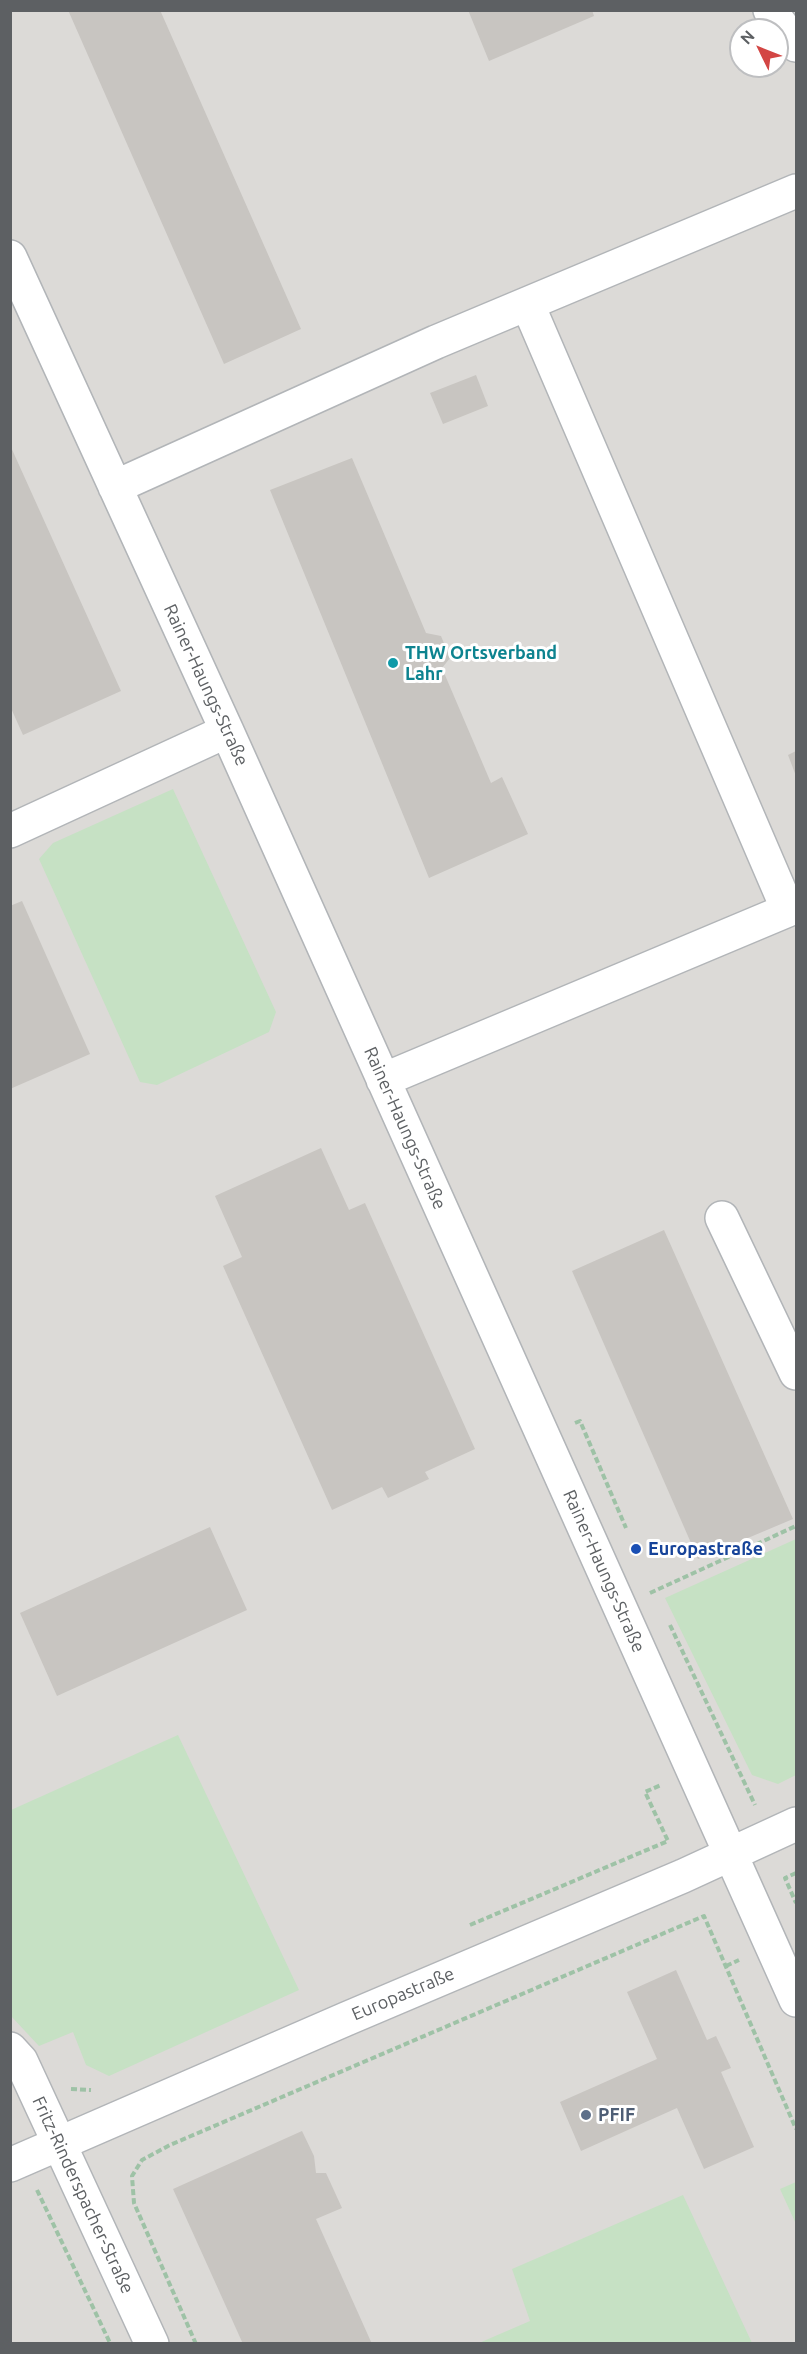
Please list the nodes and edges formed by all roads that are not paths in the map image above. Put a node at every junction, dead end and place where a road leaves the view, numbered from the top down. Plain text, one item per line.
1 (771, 10) edge
2 (796, 45) edge
3 (796, 191) edge
4 (10, 257) edge
5 (528, 305) junction
6 (115, 487) junction
7 (228, 731) junction
8 (10, 831) edge
9 (383, 1080) junction
10 (722, 1218) dead end
11 (796, 1373) edge
12 (796, 1824) edge
13 (731, 1854) junction
14 (796, 2000) edge
15 (10, 2049) edge
16 (59, 2142) junction
17 (17, 2162) edge
18 (152, 2343) edge

1 - 2 street
3 - 5 street
4 - 6 street, Rainer-Haungs-Straße
5 - 6 street
5 - 9 street
6 - 7 street, Rainer-Haungs-Straße
7 - 8 street
7 - 9 street, Rainer-Haungs-Straße
9 - 13 street, Rainer-Haungs-Straße
10 - 11 street
12 - 13 street, Europastraße
13 - 14 street, Rainer-Haungs-Straße
13 - 16 street, Europastraße
15 - 16 street, Fritz-Rinderspacher-Straße
16 - 17 street, Europastraße
16 - 18 street, Fritz-Rinderspacher-Straße

